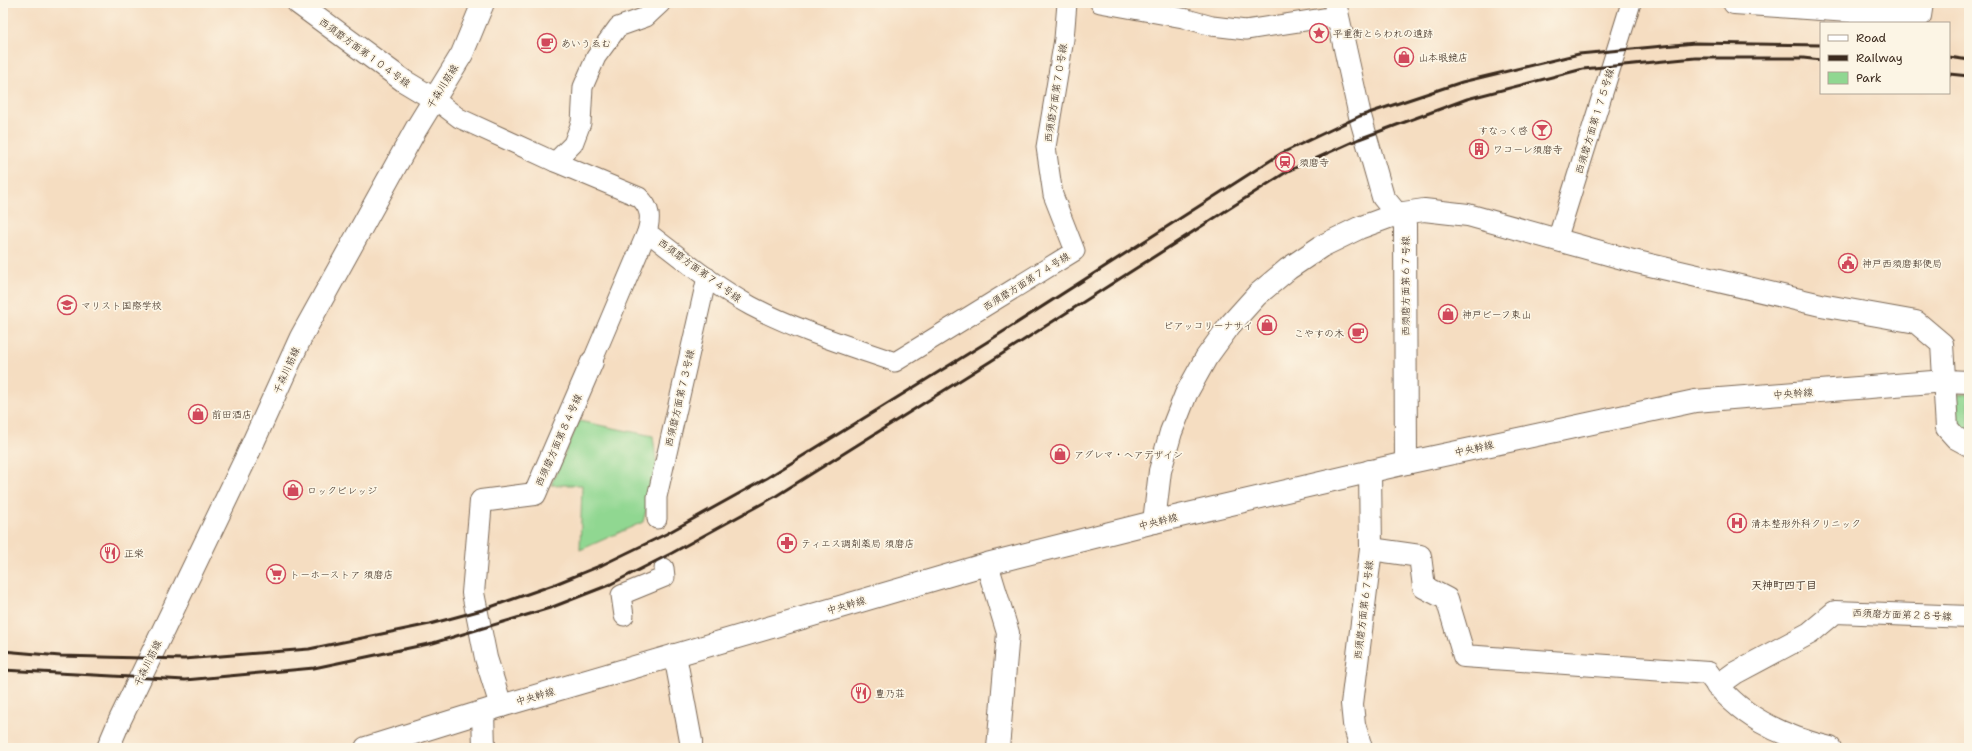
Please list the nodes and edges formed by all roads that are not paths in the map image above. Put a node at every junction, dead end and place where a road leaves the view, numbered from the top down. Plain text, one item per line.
1 (298, 3) edge
2 (483, 3) edge
3 (661, 3) edge
4 (1066, 3) edge
5 (1100, 3) edge
6 (1631, 3) edge
7 (1734, 3) edge
8 (1336, 9) edge
9 (1921, 10) edge
10 (434, 99) junction
11 (555, 162) junction
12 (1397, 214) junction
13 (647, 232) junction
14 (1557, 240) junction
15 (1075, 251) joint
16 (707, 277) junction
17 (592, 362) joint
18 (1945, 381) junction
19 (1969, 382) edge
20 (1969, 445) edge
21 (1406, 462) junction
22 (1370, 471) junction
23 (657, 519) dead end
24 (1154, 522) junction
25 (1371, 549) junction
26 (987, 564) junction
27 (664, 568) dead end
28 (624, 616) dead end
29 (1969, 617) edge
30 (675, 655) junction
31 (1716, 686) junction
32 (492, 709) junction
33 (108, 748) edge
34 (366, 748) edge
35 (484, 748) edge
36 (691, 748) edge
37 (998, 748) edge
38 (1361, 748) edge
39 (1830, 748) edge

1 - 10 street, 西須磨方面第１０４号線
2 - 10 street, 千森川筋線
3 - 11 lane
4 - 15 lane, 西須磨方面第７０号線
5 - 8 lane
6 - 14 lane, 西須磨方面第１７５号線
7 - 9 street
8 - 12 street, 西須磨方面第６７号線
10 - 11 lane
10 - 33 street, 千森川筋線
11 - 13 lane
12 - 14 street
12 - 21 street, 西須磨方面第６７号線
12 - 24 street
13 - 16 lane, 西須磨方面第７４号線
13 - 17 lane, 西須磨方面第８４号線
14 - 18 street
15 - 16 lane, 西須磨方面第７４号線
16 - 23 lane, 西須磨方面第７３号線
17 - 32 street, 西須磨方面第８４号線
18 - 19 street, 中央幹線
18 - 20 street
18 - 21 street, 中央幹線
21 - 22 street, 中央幹線
22 - 24 street, 中央幹線
22 - 25 street, 西須磨方面第６７号線
24 - 26 street, 中央幹線
25 - 31 street
25 - 38 street, 西須磨方面第６７号線
26 - 30 street, 中央幹線
26 - 37 street
27 - 28 lane
29 - 31 street, 西須磨方面第２８号線
30 - 32 street, 中央幹線
30 - 36 street
31 - 39 street
32 - 34 street, 中央幹線
32 - 35 street, 西須磨方面第８４号線

